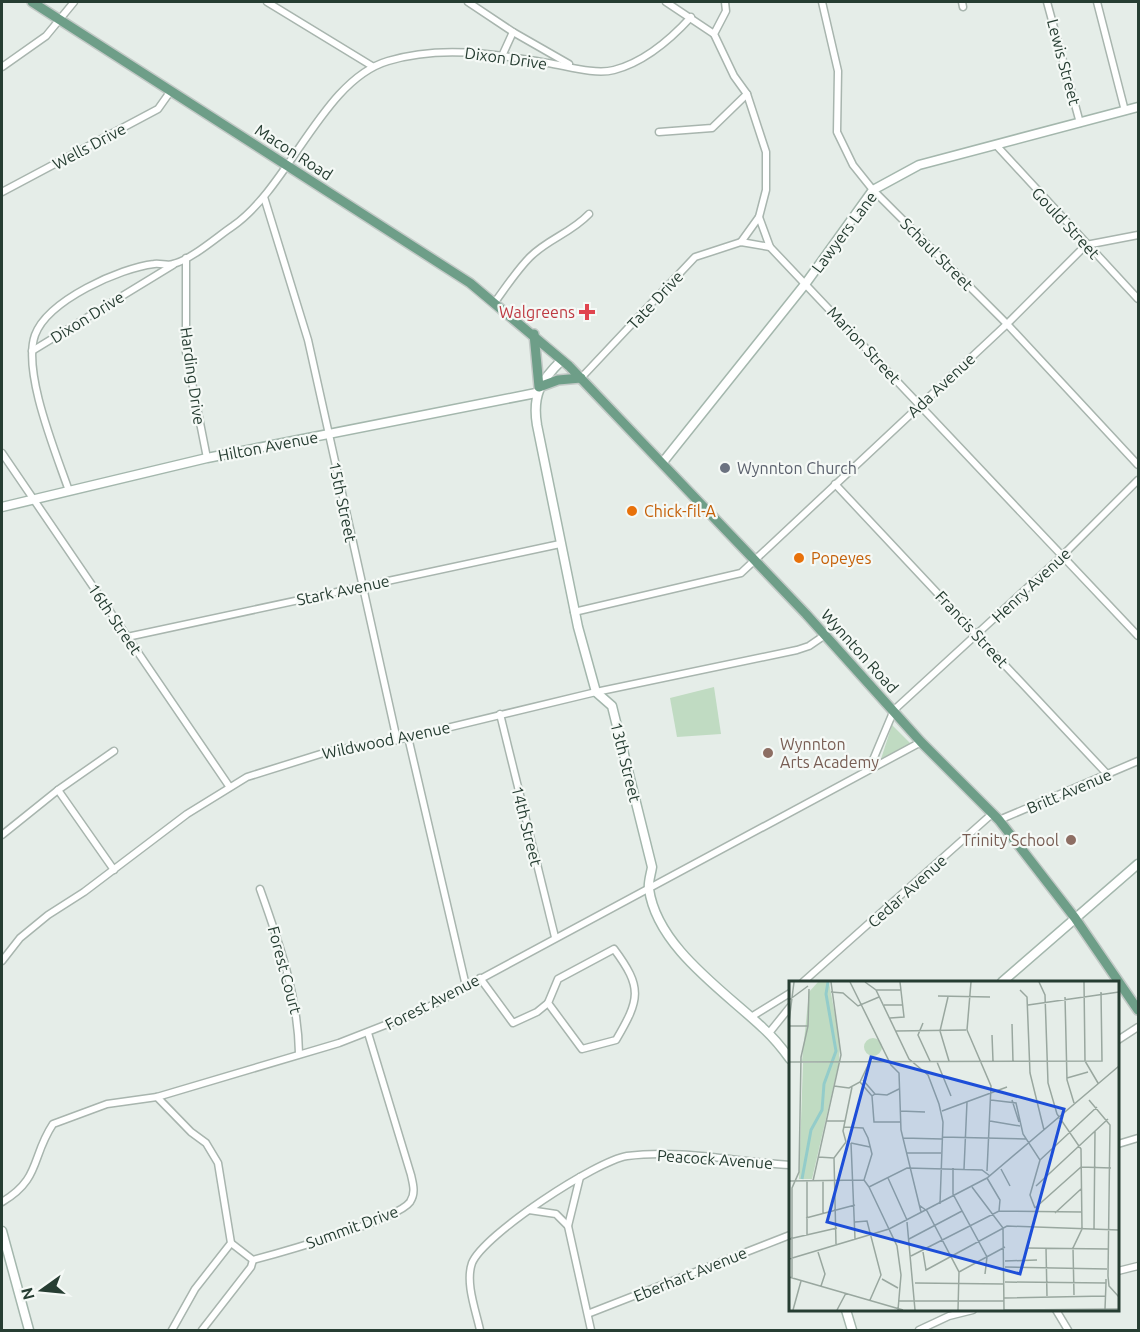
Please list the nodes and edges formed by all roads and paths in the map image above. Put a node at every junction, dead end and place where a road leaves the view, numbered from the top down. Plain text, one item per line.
1 (32, 2) edge
2 (74, 2) edge
3 (267, 2) edge
4 (468, 2) edge
5 (666, 2) edge
6 (725, 2) edge
7 (822, 2) edge
8 (1047, 2) edge
9 (1097, 2) edge
10 (691, 17) junction
11 (61, 20) junction
12 (513, 32) junction
13 (714, 34) junction
14 (502, 57) junction
15 (372, 66) junction
16 (2, 67) edge
17 (575, 68) junction
18 (170, 92) junction
19 (747, 94) junction
20 (1138, 107) edge
21 (1125, 111) junction
22 (1080, 123) junction
23 (659, 132) dead end
24 (996, 145) junction
25 (288, 166) junction
26 (873, 190) junction
27 (2, 192) edge
28 (264, 197) junction
29 (590, 214) dead end
30 (759, 217) junction
31 (1138, 235) edge
32 (741, 242) junction
33 (1086, 245) junction
34 (770, 247) junction
35 (186, 258) junction
36 (173, 264) junction
37 (807, 283) junction
38 (1138, 299) edge
39 (495, 302) junction
40 (1007, 324) junction
41 (534, 334) junction
42 (32, 351) junction
43 (562, 360) junction
44 (582, 378) junction
45 (538, 390) junction
46 (919, 405) junction
47 (328, 434) junction
48 (2, 453) edge
49 (207, 458) junction
50 (663, 462) junction
51 (1138, 465) edge
52 (1138, 480) edge
53 (835, 484) junction
54 (69, 491) junction
55 (34, 499) junction
56 (2, 507) edge
57 (560, 544) junction
58 (1062, 556) junction
59 (755, 560) junction
60 (362, 586) junction
61 (574, 612) junction
62 (825, 635) junction
63 (978, 635) junction
64 (1138, 636) edge
65 (127, 637) junction
66 (596, 692) junction
67 (894, 711) junction
68 (500, 714) junction
69 (408, 737) junction
70 (397, 740) junction
71 (921, 742) junction
72 (114, 751) dead end
73 (1138, 761) edge
74 (869, 768) junction
75 (1108, 775) junction
76 (229, 786) junction
77 (58, 790) junction
78 (996, 817) junction
79 (2, 835) edge
80 (1138, 864) edge
81 (114, 870) junction
82 (648, 887) junction
83 (260, 889) dead end
84 (1075, 918) junction
85 (555, 937) junction
86 (2, 961) edge
87 (822, 968) junction
88 (480, 978) junction
89 (804, 981) edge
90 (811, 981) edge
91 (1003, 981) edge
92 (1118, 981) edge
93 (1119, 982) edge
94 (466, 986) junction
95 (789, 994) edge
96 (548, 1003) junction
97 (789, 1008) edge
98 (1138, 1010) edge
99 (751, 1017) junction
100 (1138, 1027) edge
101 (368, 1033) junction
102 (769, 1033) junction
103 (1119, 1039) edge
104 (299, 1053) junction
105 (789, 1058) edge
106 (157, 1097) junction
107 (1138, 1138) edge
108 (1119, 1144) edge
109 (789, 1165) edge
110 (580, 1177) junction
111 (2, 1202) edge
112 (527, 1210) junction
113 (568, 1226) junction
114 (2, 1231) edge
115 (789, 1235) edge
116 (231, 1243) junction
117 (253, 1260) junction
118 (1138, 1266) edge
119 (1119, 1271) edge
120 (846, 1311) edge
121 (969, 1311) edge
122 (1057, 1311) edge
123 (590, 1313) junction
124 (29, 1330) edge
125 (172, 1330) edge
126 (202, 1330) edge
127 (480, 1330) edge
128 (591, 1330) edge
129 (852, 1330) edge
130 (920, 1330) edge
131 (1068, 1330) edge

1 - 11 main road, Macon Road
2 - 11 street
3 - 15 street
4 - 12 street
5 - 10 street
6 - 13 street
7 - 26 street, Schaul Street
8 - 22 street, Lewis Street
9 - 21 street
10 - 13 street
10 - 17 street, Dixon Drive
11 - 16 street
11 - 18 main road, Macon Road
12 - 14 street
12 - 17 street
13 - 19 street
14 - 15 street, Dixon Drive
14 - 17 street, Dixon Drive
15 - 25 street, Dixon Drive
18 - 25 main road, Macon Road
18 - 27 street, Wells Drive
19 - 23 street
19 - 30 street
20 - 21 street, Lawyers Lane
21 - 22 street, Lawyers Lane
22 - 24 street, Lawyers Lane
24 - 26 street, Lawyers Lane
24 - 33 street, Gould Street
25 - 28 street, Dixon Drive
25 - 39 main road, Macon Road
26 - 37 street, Lawyers Lane
26 - 40 street, Schaul Street
28 - 35 street, Dixon Drive
28 - 47 street, 15th Street
29 - 39 street
30 - 32 street
30 - 34 street, Marion Street
31 - 33 street
32 - 34 street, Tate Drive
32 - 44 street, Tate Drive
33 - 38 street, Gould Street
33 - 40 street, Ada Avenue
34 - 37 street, Marion Street
35 - 36 street, Dixon Drive
35 - 49 street, Harding Drive
36 - 42 street, Dixon Drive
36 - 42 street, Dixon Drive
37 - 46 street, Marion Street
37 - 50 street, Lawyers Lane
39 - 41 main road, Macon Road
40 - 46 street, Ada Avenue
40 - 51 street, Schaul Street
41 - 43 main road, Wynnton Road
41 - 45 main road
42 - 54 street, Dixon Drive
43 - 44 main road, Wynnton Road
43 - 45 street
44 - 45 main road
44 - 50 main road, Wynnton Road
45 - 47 street, Hilton Avenue
45 - 57 street, 13th Street
46 - 53 street, Ada Avenue
46 - 58 street, Marion Street
47 - 49 street, Hilton Avenue
47 - 60 street, 15th Street
48 - 55 street, 16th Street
49 - 54 street, Hilton Avenue
50 - 59 main road, Wynnton Road
52 - 58 street, Henry Avenue
53 - 59 street, Ada Avenue
53 - 63 street, Francis Street
54 - 55 street, Hilton Avenue
55 - 56 street, Hilton Avenue
55 - 65 street, 16th Street
57 - 60 street, Stark Avenue
57 - 61 street, 13th Street
58 - 63 street, Henry Avenue
58 - 64 street, Marion Street
59 - 61 street
59 - 62 main road, Wynnton Road
60 - 65 street, Stark Avenue
60 - 70 street, 15th Street
61 - 66 street, 13th Street
62 - 66 street, Wildwood Avenue
62 - 67 main road, Wynnton Road
63 - 67 street, Henry Avenue
63 - 75 street, Francis Street
65 - 76 street, 16th Street
66 - 68 street, Wildwood Avenue
66 - 82 street, 13th Street
67 - 71 main road, Wynnton Road
67 - 74 street
68 - 69 street, Wildwood Avenue
68 - 85 street, 14th Street
69 - 70 street, Wildwood Avenue
69 - 94 street
70 - 76 street, Wildwood Avenue
71 - 74 street, Forest Avenue
71 - 78 main road, Wynnton Road
72 - 77 street
73 - 75 street, Britt Avenue
74 - 82 street, Forest Avenue
75 - 78 street, Britt Avenue
76 - 81 street, Wildwood Avenue
77 - 79 street
77 - 81 street
78 - 84 main road, Wynnton Road
78 - 87 street, Cedar Avenue
80 - 84 street
81 - 86 street, Wildwood Avenue
82 - 85 street, Forest Avenue
82 - 99 street, 13th Street
83 - 104 street, Forest Court
84 - 91 street
84 - 92 main road, Wynnton Road
85 - 88 street, Forest Avenue
87 - 89 street
87 - 90 street
88 - 94 street, Forest Avenue
88 - 96 street
93 - 98 main road, Wynnton Road
94 - 101 street, Forest Avenue
95 - 99 street
96 - 96 street
97 - 102 street
99 - 102 street, 13th Street
100 - 103 street
101 - 104 street, Forest Avenue
101 - 117 street, Summit Drive
102 - 105 street, 13th Street
104 - 106 street, Forest Avenue
106 - 111 street, Forest Avenue
106 - 116 street
107 - 108 street
109 - 110 street, Peacock Avenue
110 - 112 street, Peacock Avenue
110 - 113 street
112 - 113 street
112 - 127 street, Peacock Avenue
113 - 123 street
114 - 124 street
115 - 123 street, Eberhart Avenue
116 - 117 street
116 - 125 street
117 - 126 street
118 - 119 street
120 - 129 street
121 - 130 street
122 - 131 street
123 - 128 street

